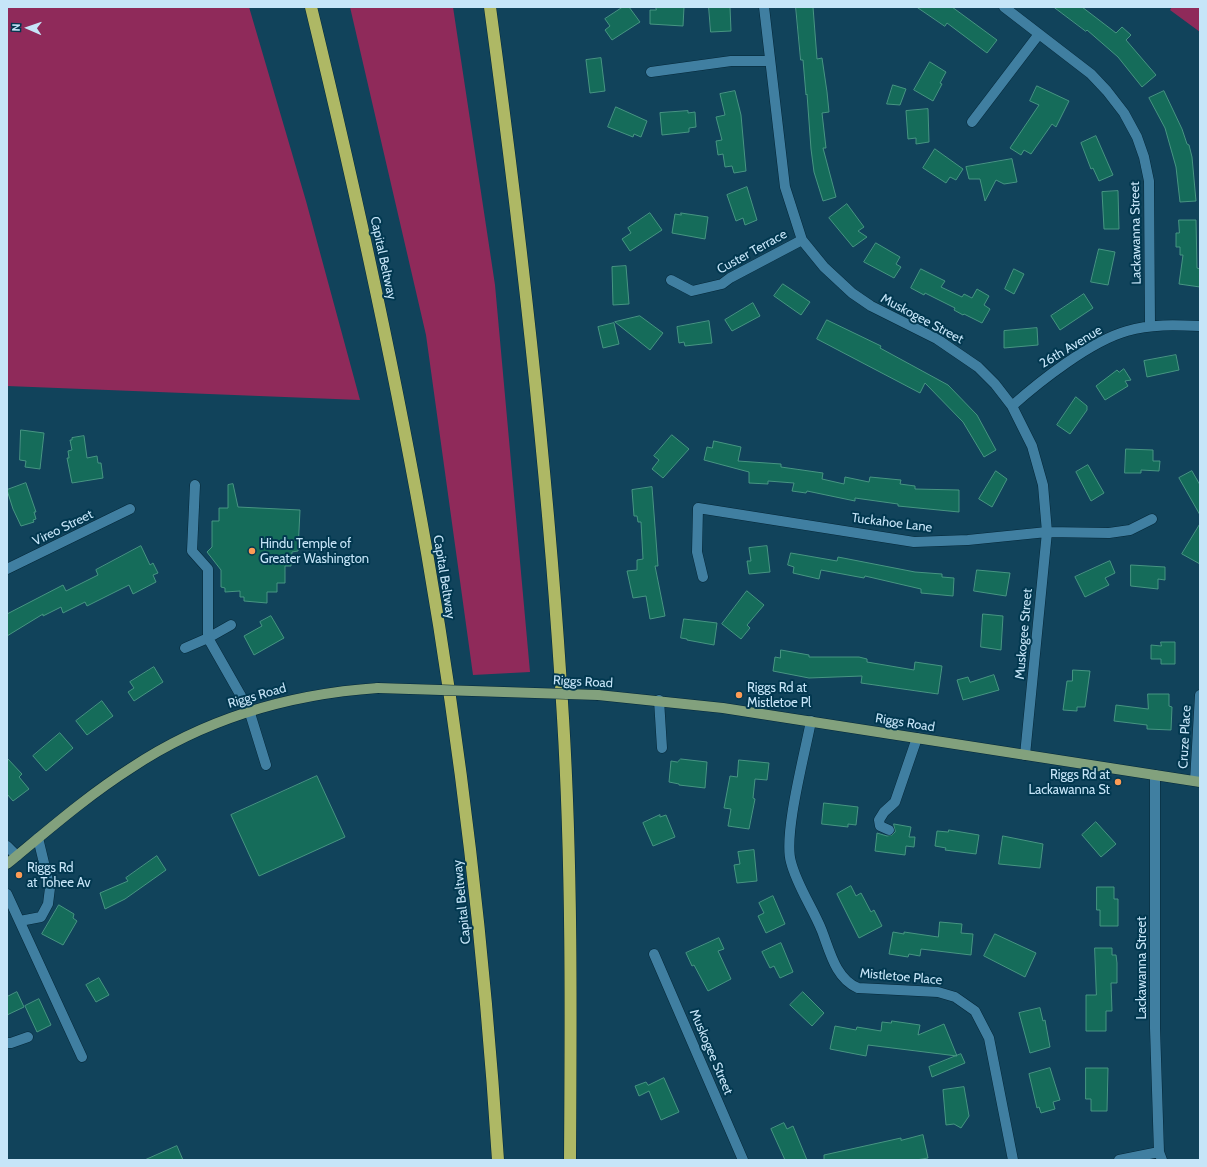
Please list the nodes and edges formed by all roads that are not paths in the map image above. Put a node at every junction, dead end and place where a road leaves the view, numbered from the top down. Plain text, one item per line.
1 (311, 7) edge
2 (490, 7) edge
3 (764, 7) edge
4 (1004, 7) edge
5 (1039, 34) junction
6 (769, 61) junction
7 (651, 72) dead end
8 (972, 122) dead end
9 (802, 240) junction
10 (671, 280) dead end
11 (1150, 326) junction
12 (1200, 326) edge
13 (1012, 406) junction
14 (195, 484) dead end
15 (130, 509) dead end
16 (1152, 519) dead end
17 (1047, 532) junction
18 (7, 570) edge
19 (703, 577) dead end
20 (231, 625) dead end
21 (208, 638) junction
22 (185, 648) dead end
23 (1200, 695) edge
24 (659, 700) junction
25 (249, 710) junction
26 (811, 721) junction
27 (918, 738) junction
28 (662, 748) dead end
29 (1025, 755) junction
30 (266, 765) dead end
31 (1155, 775) junction
32 (1198, 782) edge
33 (889, 830) dead end
34 (38, 838) junction
35 (7, 846) edge
36 (17, 856) junction
37 (7, 864) edge
38 (7, 894) edge
39 (20, 921) junction
40 (654, 954) dead end
41 (28, 1037) dead end
42 (7, 1042) edge
43 (82, 1057) dead end
44 (1160, 1156) edge
45 (498, 1160) edge
46 (570, 1160) edge
47 (743, 1160) edge
48 (1013, 1160) edge
49 (1119, 1160) edge

1 - 45 highway, Capital Beltway
2 - 46 highway
3 - 6 street, Muskogee Street
4 - 5 street, Lackawanna Street
5 - 8 street
5 - 11 street, Lackawanna Street
6 - 7 street
6 - 9 street, Muskogee Street
9 - 10 street, Custer Terrace
9 - 13 street, Muskogee Street
11 - 12 street, 26th Avenue
11 - 13 street, 26th Avenue
13 - 17 street, Muskogee Street
14 - 21 street
15 - 18 street, Vireo Street
16 - 17 street, Tuckahoe Lane
17 - 19 street, Tuckahoe Lane
17 - 29 street, Muskogee Street
20 - 21 street
21 - 22 street
21 - 25 street
23 - 32 street, Cruze Place
24 - 25 main road, Riggs Road, bridge
24 - 26 main road, Riggs Road
24 - 28 street
25 - 30 street
25 - 34 main road, Riggs Road
26 - 27 main road, Riggs Road
26 - 48 street, Mistletoe Place
27 - 29 main road, Riggs Road
27 - 33 street
29 - 31 main road, Riggs Road
31 - 32 main road, Riggs Road
31 - 44 street, Lackawanna Street
34 - 36 main road, Riggs Road
34 - 39 street
35 - 36 street
36 - 37 main road, Riggs Road
38 - 39 street
39 - 43 street
40 - 47 street, Muskogee Street
41 - 42 street
44 - 49 street

